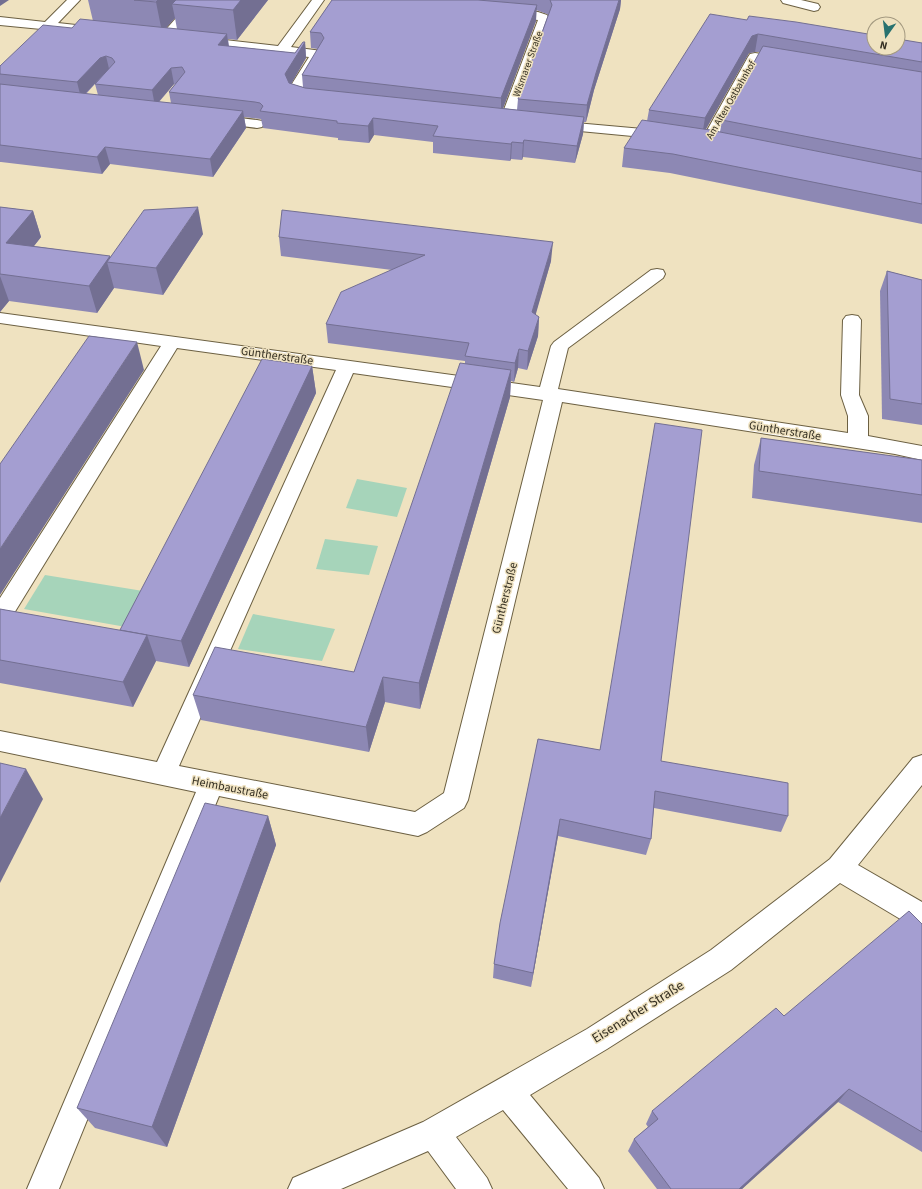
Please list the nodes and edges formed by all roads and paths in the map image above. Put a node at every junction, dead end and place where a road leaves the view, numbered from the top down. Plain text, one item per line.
1 (74, 0) edge
2 (199, 0) edge
3 (318, 0) edge
4 (787, 0) edge
5 (814, 7) dead end
6 (492, 12) edge
7 (0, 21) edge
8 (46, 26) junction
9 (85, 30) edge
10 (32, 36) edge
11 (151, 36) edge
12 (166, 38) junction
13 (282, 50) junction
14 (800, 65) edge
15 (330, 101) edge
16 (205, 118) edge
17 (492, 119) edge
18 (507, 120) junction
19 (522, 122) edge
20 (257, 124) dead end
21 (537, 124) edge
22 (677, 139) edge
23 (692, 141) edge
24 (657, 274) dead end
25 (1, 320) edge
26 (852, 320) dead end
27 (172, 342) junction
28 (347, 366) junction
29 (550, 395) junction
30 (858, 442) junction
31 (922, 453) edge
32 (0, 617) edge
33 (0, 741) edge
34 (922, 766) edge
35 (163, 775) junction
36 (212, 784) junction
37 (455, 800) joint
38 (839, 868) junction
39 (922, 917) edge
40 (507, 1091) junction
41 (434, 1132) junction
42 (43, 1189) edge
43 (304, 1189) edge
44 (476, 1189) edge
45 (588, 1189) edge

1 - 8 street
2 - 12 street
3 - 13 street
4 - 5 street
6 - 18 street, Wismarer Straße
7 - 8 street
8 - 9 street
8 - 10 street
11 - 12 street
12 - 13 street
13 - 15 street
14 - 23 street, Am Alten Ostbahnhof
16 - 20 street
17 - 18 street
18 - 19 street
21 - 22 street
24 - 29 street
25 - 27 street, Güntherstraße
26 - 30 street
27 - 28 street, Güntherstraße
27 - 32 street
28 - 29 street, Güntherstraße
28 - 35 street
29 - 30 street, Güntherstraße
29 - 37 street, Güntherstraße
30 - 31 street, Güntherstraße
33 - 35 street, Heimbaustraße
34 - 38 street, Eisenacher Straße
35 - 36 street, Heimbaustraße
36 - 37 street, Heimbaustraße
36 - 42 street
38 - 39 street
38 - 40 street, Eisenacher Straße
40 - 41 street, Eisenacher Straße
40 - 45 street
41 - 43 street, Eisenacher Straße
41 - 44 street

